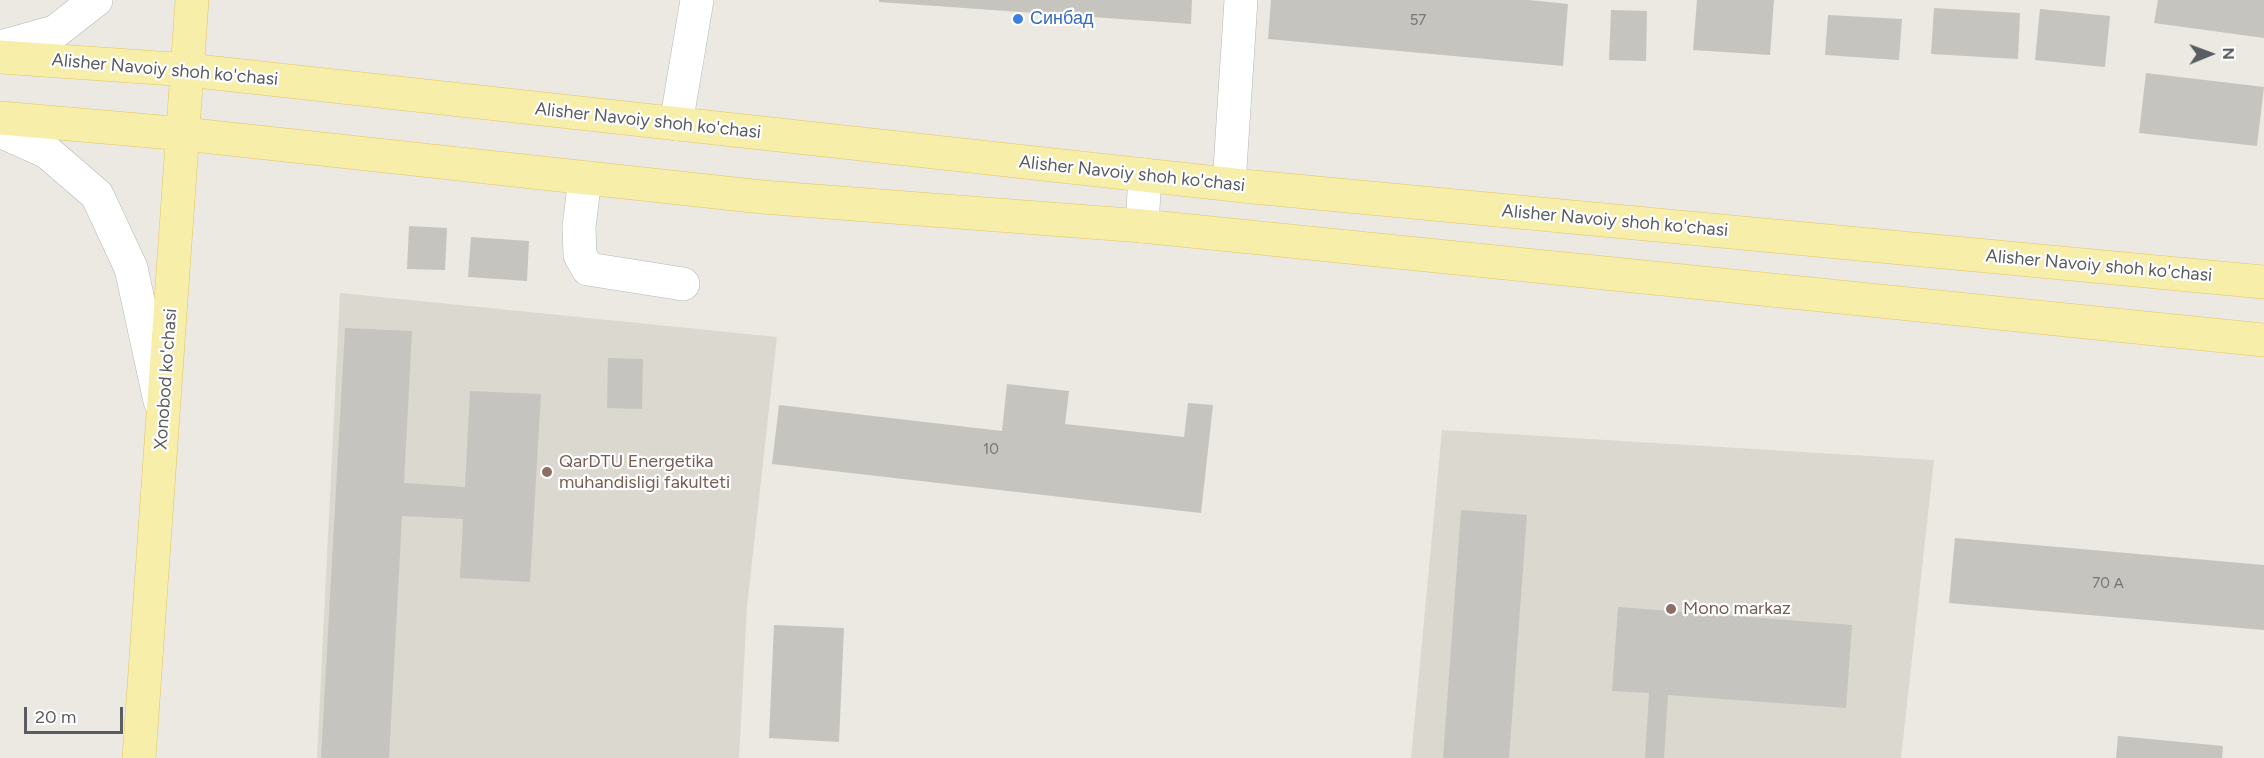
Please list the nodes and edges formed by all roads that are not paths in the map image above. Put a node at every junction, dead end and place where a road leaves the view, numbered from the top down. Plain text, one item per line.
1 (96, 0) edge
2 (192, 0) edge
3 (697, 0) edge
4 (1241, 0) edge
5 (0, 47) edge
6 (0, 57) edge
7 (188, 70) junction
8 (0, 118) edge
9 (676, 124) junction
10 (0, 131) edge
11 (184, 134) junction
12 (1145, 175) junction
13 (585, 178) junction
14 (1229, 184) junction
15 (1142, 226) junction
16 (2264, 282) edge
17 (683, 284) dead end
18 (2264, 340) edge
19 (163, 418) junction
20 (139, 758) edge

1 - 5 street
2 - 7 main road, Xonobod ko'chasi
3 - 9 street
4 - 14 street
6 - 7 main road, Alisher Navoiy shoh ko'chasi
7 - 9 main road, Alisher Navoiy shoh ko'chasi
7 - 11 main road, Xonobod ko'chasi
8 - 11 main road
9 - 12 main road, Alisher Navoiy shoh ko'chasi
10 - 19 street
11 - 13 main road
11 - 19 main road, Xonobod ko'chasi
12 - 14 main road, Alisher Navoiy shoh ko'chasi
12 - 15 street
13 - 15 main road
13 - 17 street
14 - 16 main road, Alisher Navoiy shoh ko'chasi
15 - 18 main road
19 - 20 main road, Xonobod ko'chasi

